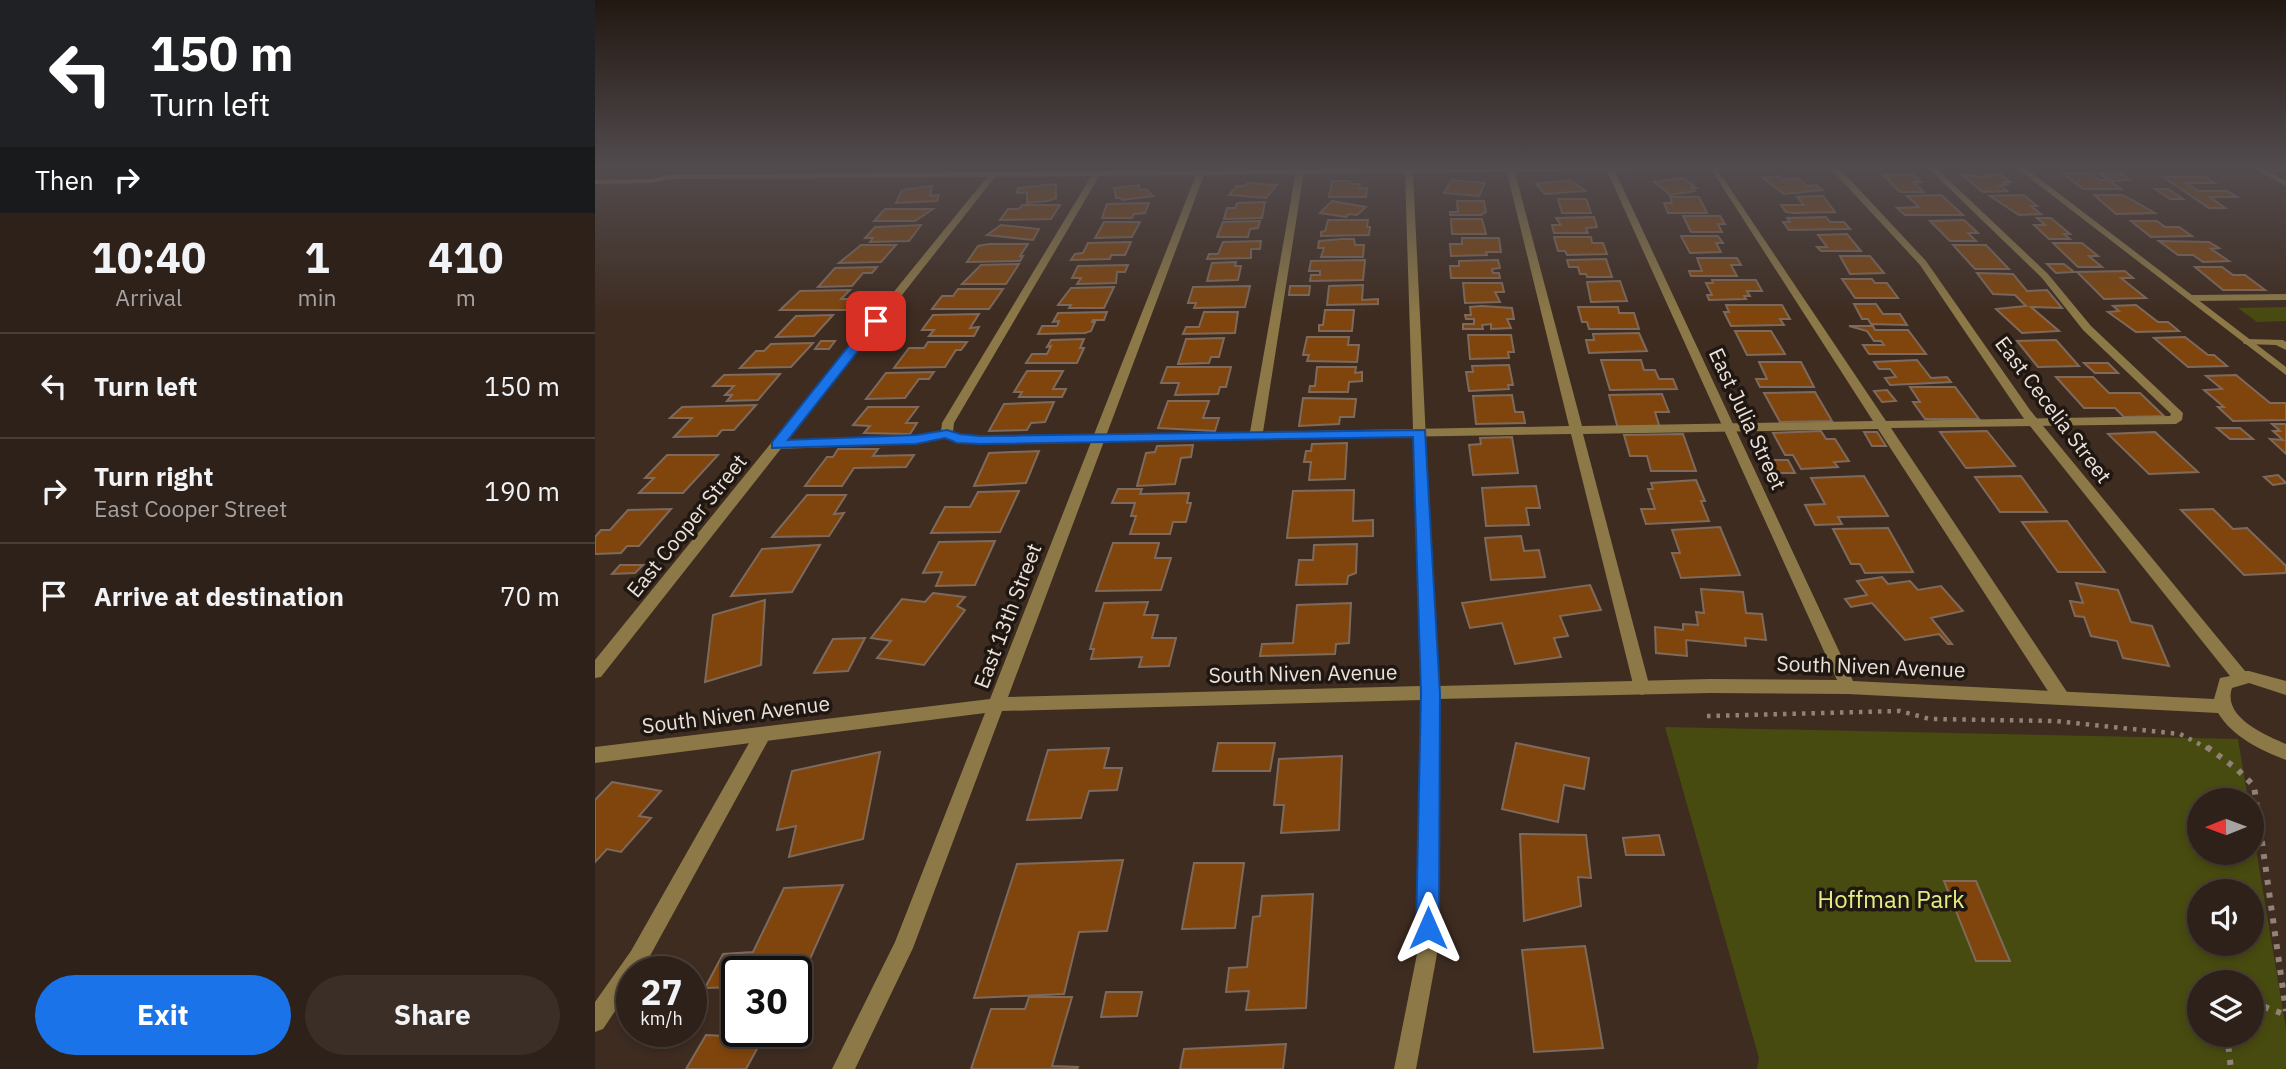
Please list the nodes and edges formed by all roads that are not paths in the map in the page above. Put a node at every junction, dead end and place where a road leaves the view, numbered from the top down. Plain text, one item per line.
1 (960, 216) edge
2 (1071, 216) edge
3 (1184, 216) edge
4 (1293, 216) edge
5 (1411, 216) edge
6 (1522, 216) edge
7 (1632, 216) edge
8 (1744, 216) edge
9 (1879, 216) edge
10 (1983, 216) edge
11 (2084, 216) edge
12 (2286, 297) edge
13 (2192, 298) junction
14 (2248, 342) junction
15 (2286, 347) edge
16 (2286, 372) edge
17 (2033, 421) junction
18 (1881, 424) junction
19 (1729, 428) junction
20 (1576, 431) junction
21 (1420, 433) junction
22 (947, 434) junction
23 (1256, 435) junction
24 (1098, 438) junction
25 (777, 445) junction
26 (595, 672) edge
27 (2241, 678) junction
28 (1848, 687) junction
29 (1642, 688) junction
30 (2286, 688) edge
31 (1430, 694) junction
32 (2061, 697) junction
33 (997, 705) junction
34 (2224, 706) junction
35 (763, 734) junction
36 (2286, 752) edge
37 (595, 755) edge
38 (595, 1021) edge
39 (842, 1069) edge
40 (1405, 1069) edge

1 - 25 street, East Cooper Street
2 - 22 street
3 - 24 street, East 13th Street
4 - 23 street
5 - 21 street
6 - 20 street
7 - 19 street, East Julia Street
8 - 18 street
9 - 17 street, East Cecelia Street
10 - 17 street
11 - 13 street
12 - 13 street
13 - 14 street
14 - 15 street
14 - 16 street
17 - 18 street
17 - 27 street, East Cecelia Street
18 - 19 street
18 - 32 street
19 - 20 street
19 - 28 street, East Julia Street
20 - 21 street
20 - 29 street
21 - 23 street
21 - 31 street
22 - 24 street
22 - 25 street
23 - 24 street
24 - 33 street, East 13th Street
25 - 26 street, East Cooper Street
27 - 30 street
27 - 34 street
28 - 29 street, South Niven Avenue
28 - 32 street, South Niven Avenue
29 - 31 street, South Niven Avenue
31 - 33 street, South Niven Avenue
31 - 40 street
32 - 34 street, South Niven Avenue
33 - 35 street, South Niven Avenue
33 - 39 street, East 13th Street
34 - 36 street
35 - 37 street, South Niven Avenue
35 - 38 street

